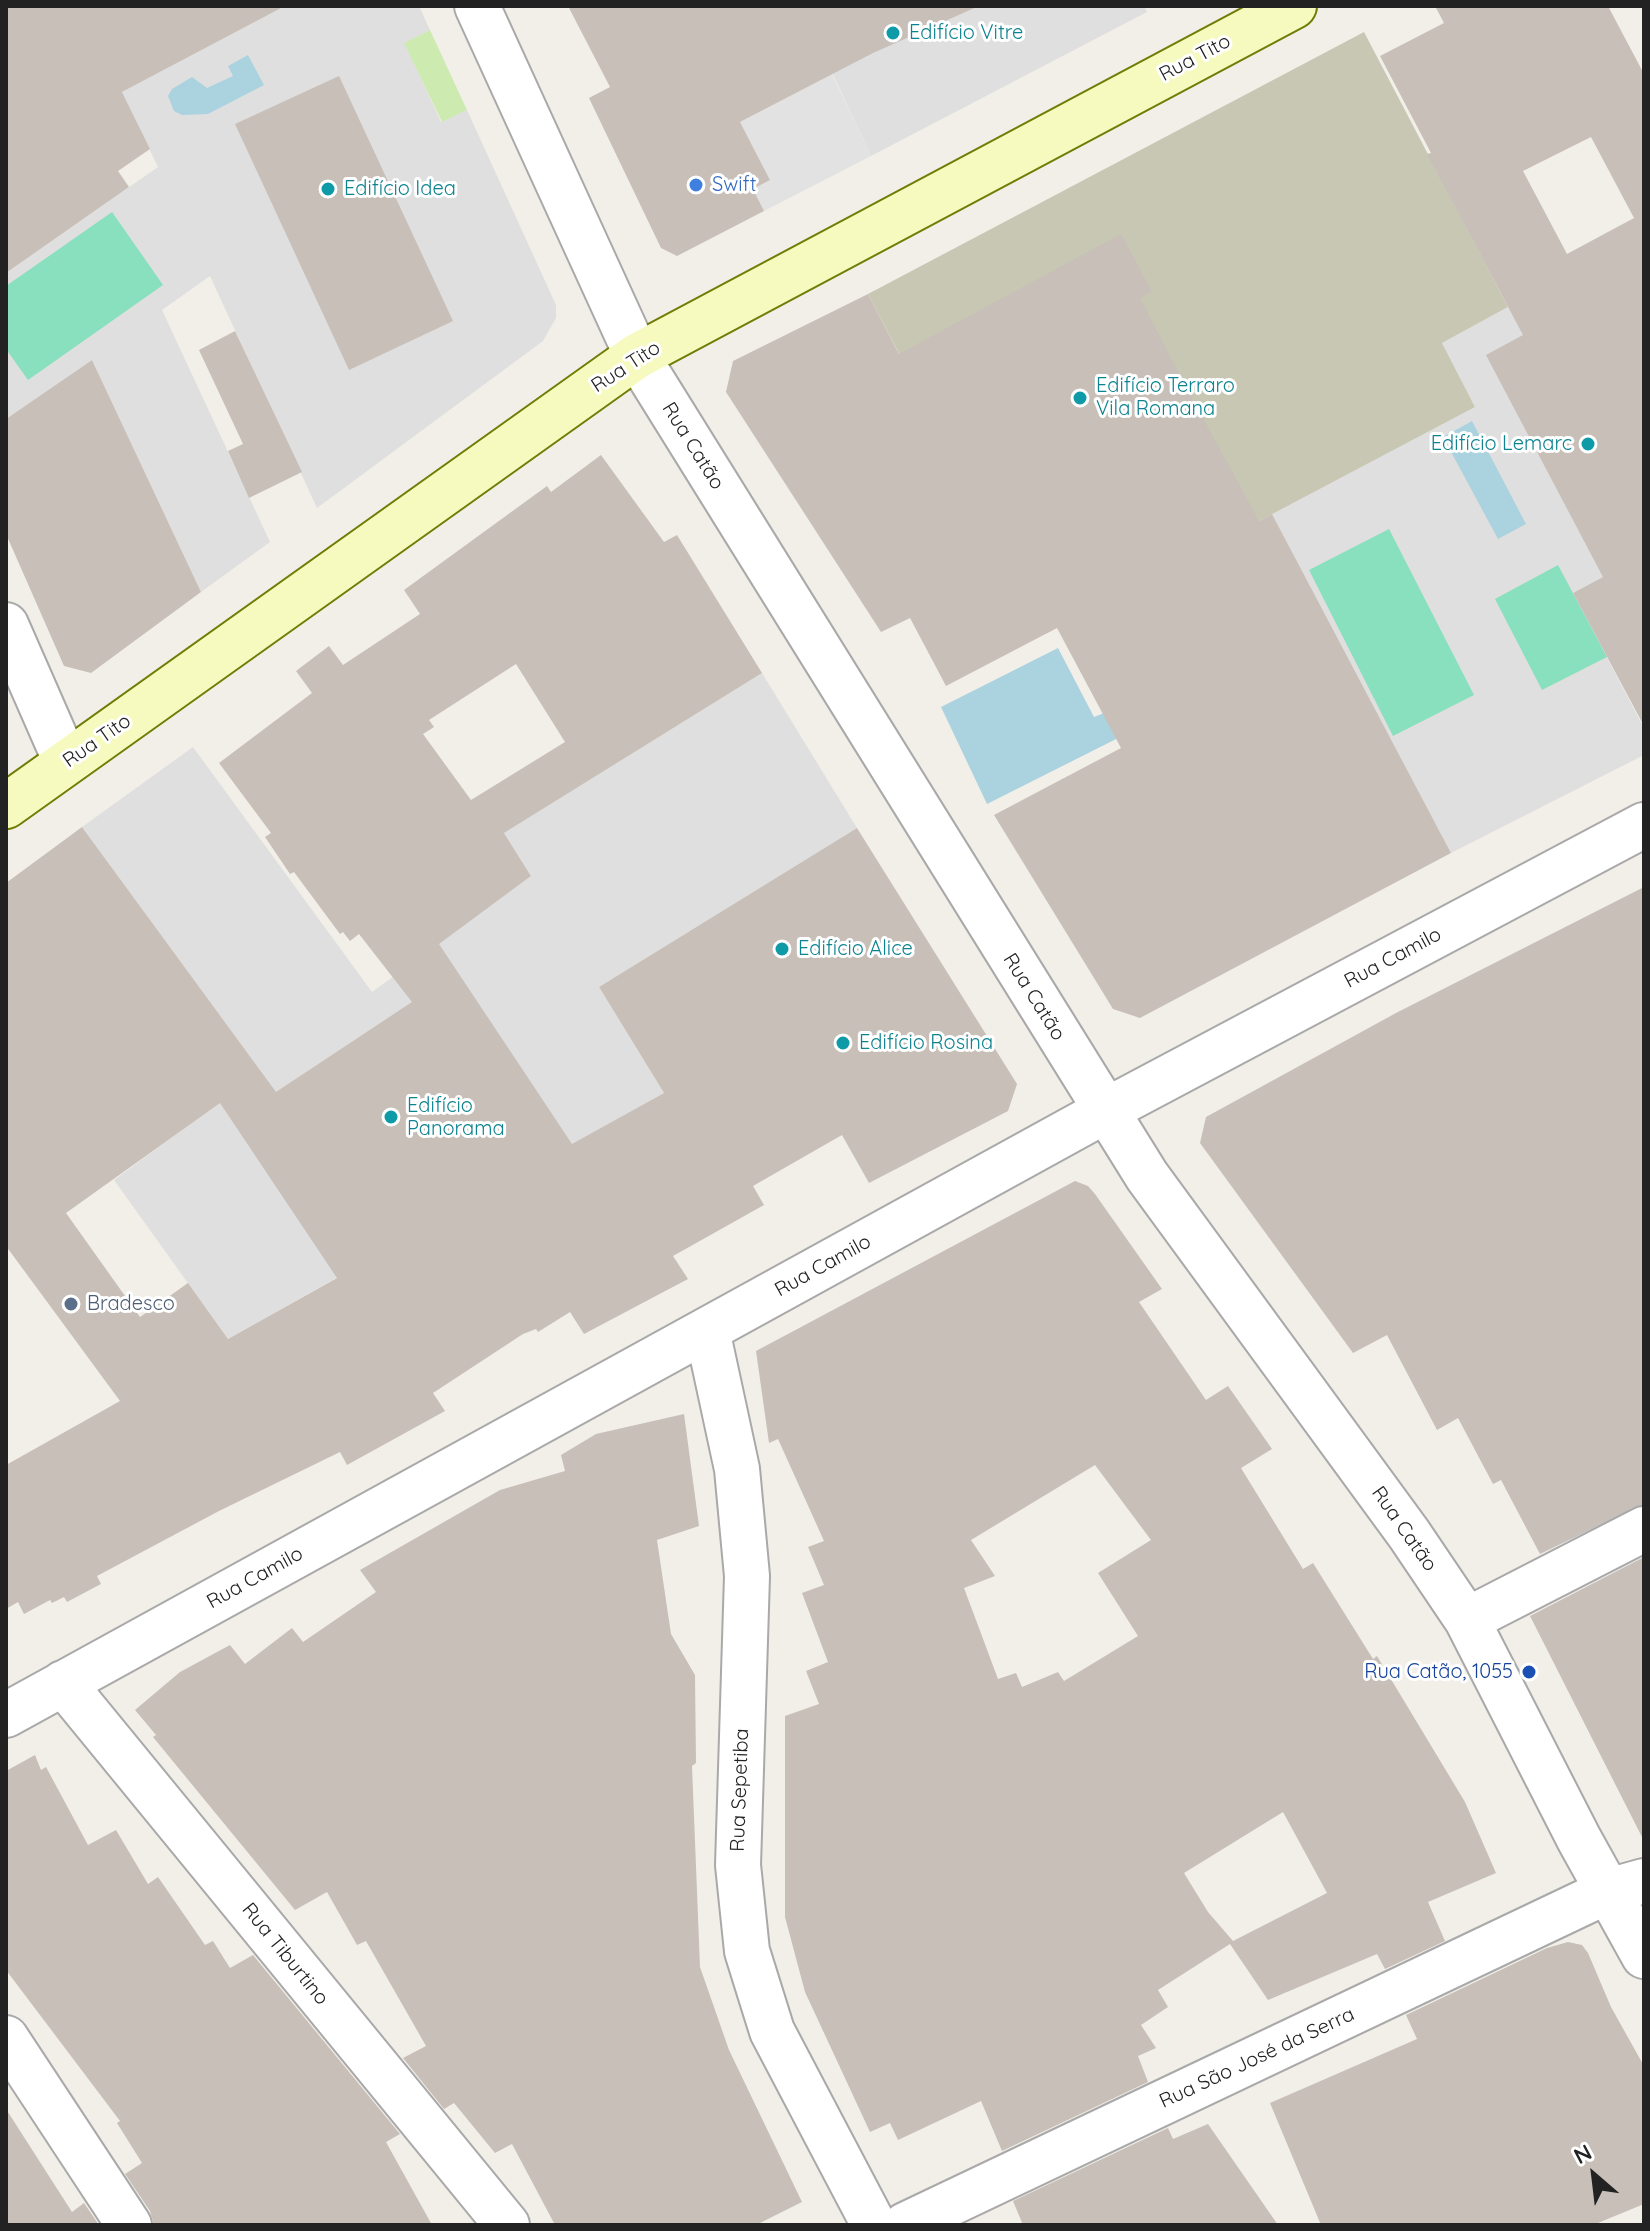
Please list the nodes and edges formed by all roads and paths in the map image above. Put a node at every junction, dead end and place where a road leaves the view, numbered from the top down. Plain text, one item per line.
1 (477, 6) edge
2 (1294, 6) edge
3 (637, 356) junction
4 (6, 625) edge
5 (66, 762) junction
6 (6, 806) edge
7 (1644, 825) edge
8 (1105, 1111) junction
9 (707, 1330) junction
10 (1644, 1529) edge
11 (1467, 1620) junction
12 (63, 1683) junction
13 (6, 1715) edge
14 (1626, 1886) edge
15 (1644, 1956) edge
16 (6, 2038) edge
17 (129, 2225) edge
18 (507, 2225) edge
19 (874, 2225) edge
20 (905, 2225) edge

1 - 3 street, Rua Catão
2 - 3 main road, Rua Tito
3 - 5 main road, Rua Tito
3 - 8 street, Rua Catão
4 - 5 street
5 - 6 main road, Rua Tito
7 - 8 street, Rua Camilo
8 - 9 street, Rua Camilo
8 - 11 street, Rua Catão
9 - 12 street, Rua Camilo
9 - 19 street, Rua Sepetiba
10 - 11 street
11 - 14 street, Rua Catão
12 - 13 street, Rua Camilo
12 - 18 street, Rua Tiburtino
14 - 15 street, Rua Catão
14 - 20 street, Rua São José da Serra
16 - 17 street

